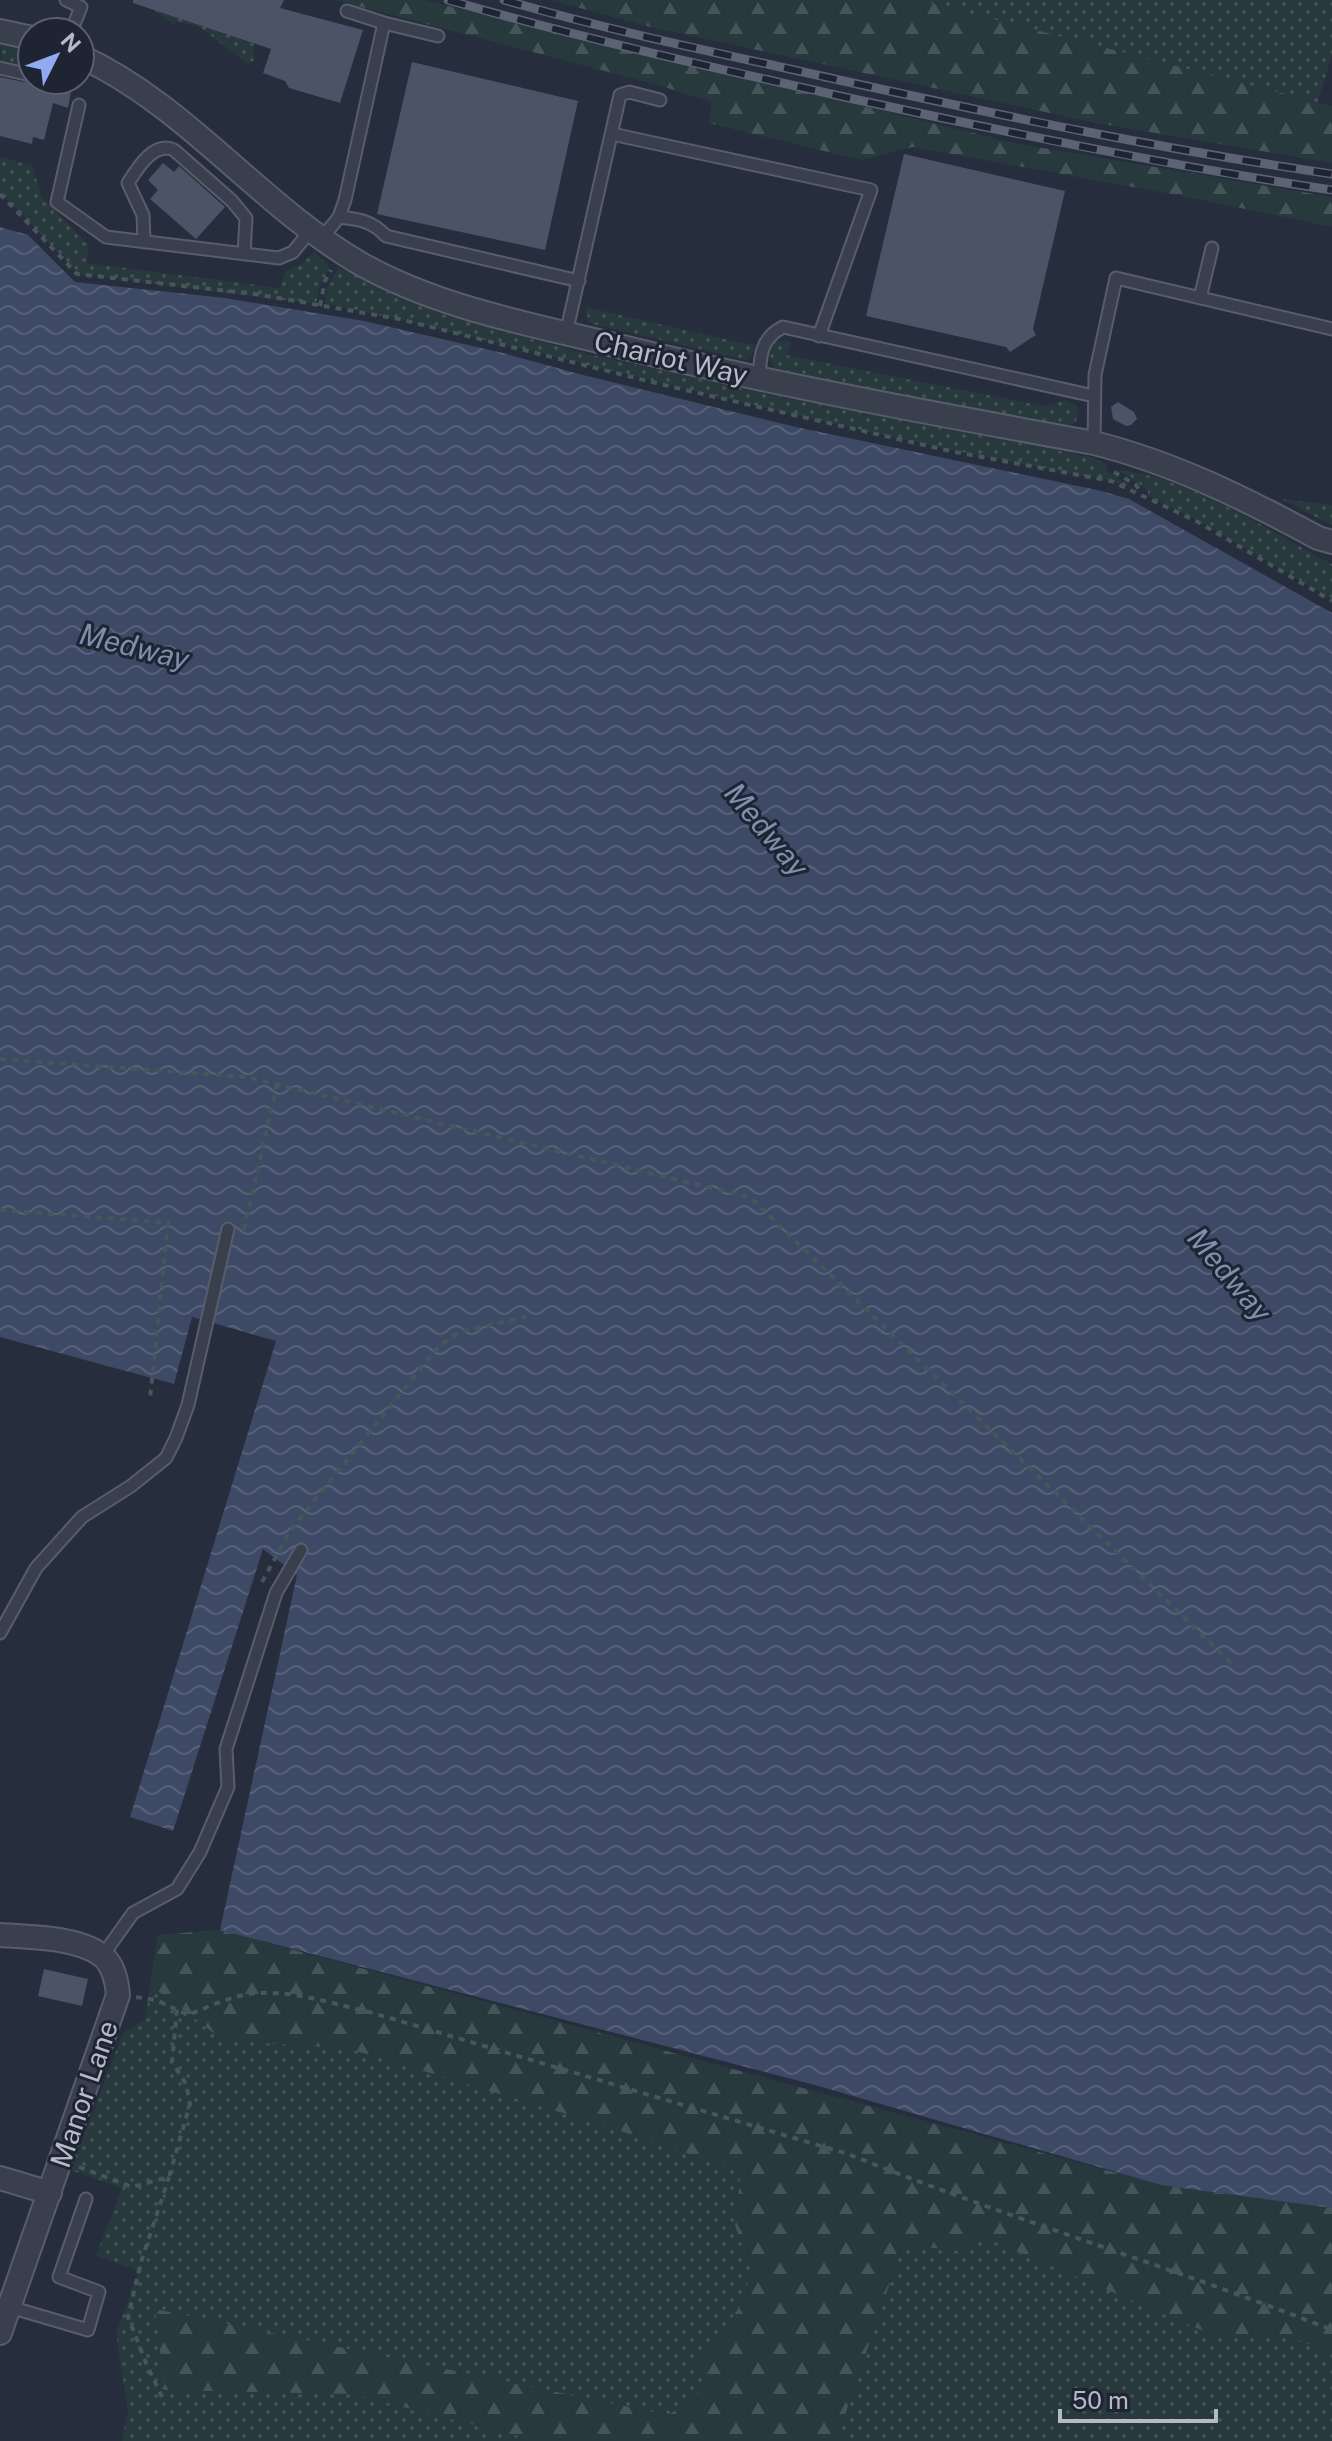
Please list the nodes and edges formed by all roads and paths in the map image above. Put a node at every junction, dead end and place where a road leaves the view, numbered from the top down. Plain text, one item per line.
1 (66, 0) edge
2 (347, 11) dead end
3 (77, 16) edge
4 (384, 23) junction
5 (438, 36) dead end
6 (96, 63) edge
7 (660, 100) dead end
8 (79, 105) dead end
9 (612, 134) junction
10 (0, 194) edge
11 (339, 217) junction
12 (316, 234) junction
13 (144, 242) junction
14 (1212, 248) dead end
15 (344, 252) junction
16 (244, 254) junction
17 (579, 281) junction
18 (1200, 298) junction
19 (320, 306) junction
20 (1332, 329) edge
21 (566, 334) junction
22 (819, 336) junction
23 (759, 379) junction
24 (1094, 396) junction
25 (1094, 443) junction
26 (1114, 472) dead end
27 (1143, 495) junction
28 (1327, 543) edge
29 (1332, 601) edge
30 (0, 1059) edge
31 (0, 1210) edge
32 (228, 1229) dead end
33 (529, 1316) dead end
34 (150, 1399) dead end
35 (301, 1550) dead end
36 (262, 1582) dead end
37 (0, 1633) edge
38 (1231, 1663) dead end
39 (0, 1935) edge
40 (103, 1955) junction
41 (118, 1995) junction
42 (177, 2009) junction
43 (61, 2160) junction
44 (169, 2177) junction
45 (0, 2178) edge
46 (50, 2193) junction
47 (86, 2199) dead end
48 (8, 2296) edge
49 (1332, 2330) edge
50 (0, 2333) edge
51 (162, 2397) dead end

1 - 3 lane
2 - 4 lane
4 - 5 lane
4 - 11 lane
6 - 12 street, Chariot Way
7 - 9 lane
8 - 13 lane
9 - 17 lane
9 - 22 lane
10 - 19 path
11 - 12 lane
11 - 17 lane
12 - 15 street, Chariot Way
12 - 16 lane
13 - 16 lane
13 - 16 lane
14 - 18 lane
15 - 19 path
15 - 21 street, Chariot Way
17 - 21 lane
18 - 20 lane
18 - 24 lane
19 - 27 path
21 - 23 street, Chariot Way
22 - 23 lane
22 - 24 lane
23 - 25 street, Chariot Way
24 - 25 lane
25 - 28 street, Chariot Way
26 - 27 path
27 - 29 path
30 - 38 path
31 - 34 path
32 - 37 lane
33 - 36 path
35 - 40 lane
39 - 40 street
40 - 41 street, Manor Lane
41 - 42 path
41 - 43 street, Manor Lane
42 - 44 path
42 - 49 path
43 - 44 path
43 - 46 street, Manor Lane
44 - 51 path
45 - 46 street
46 - 48 street, Manor Lane
47 - 48 lane
48 - 50 street, Manor Lane

